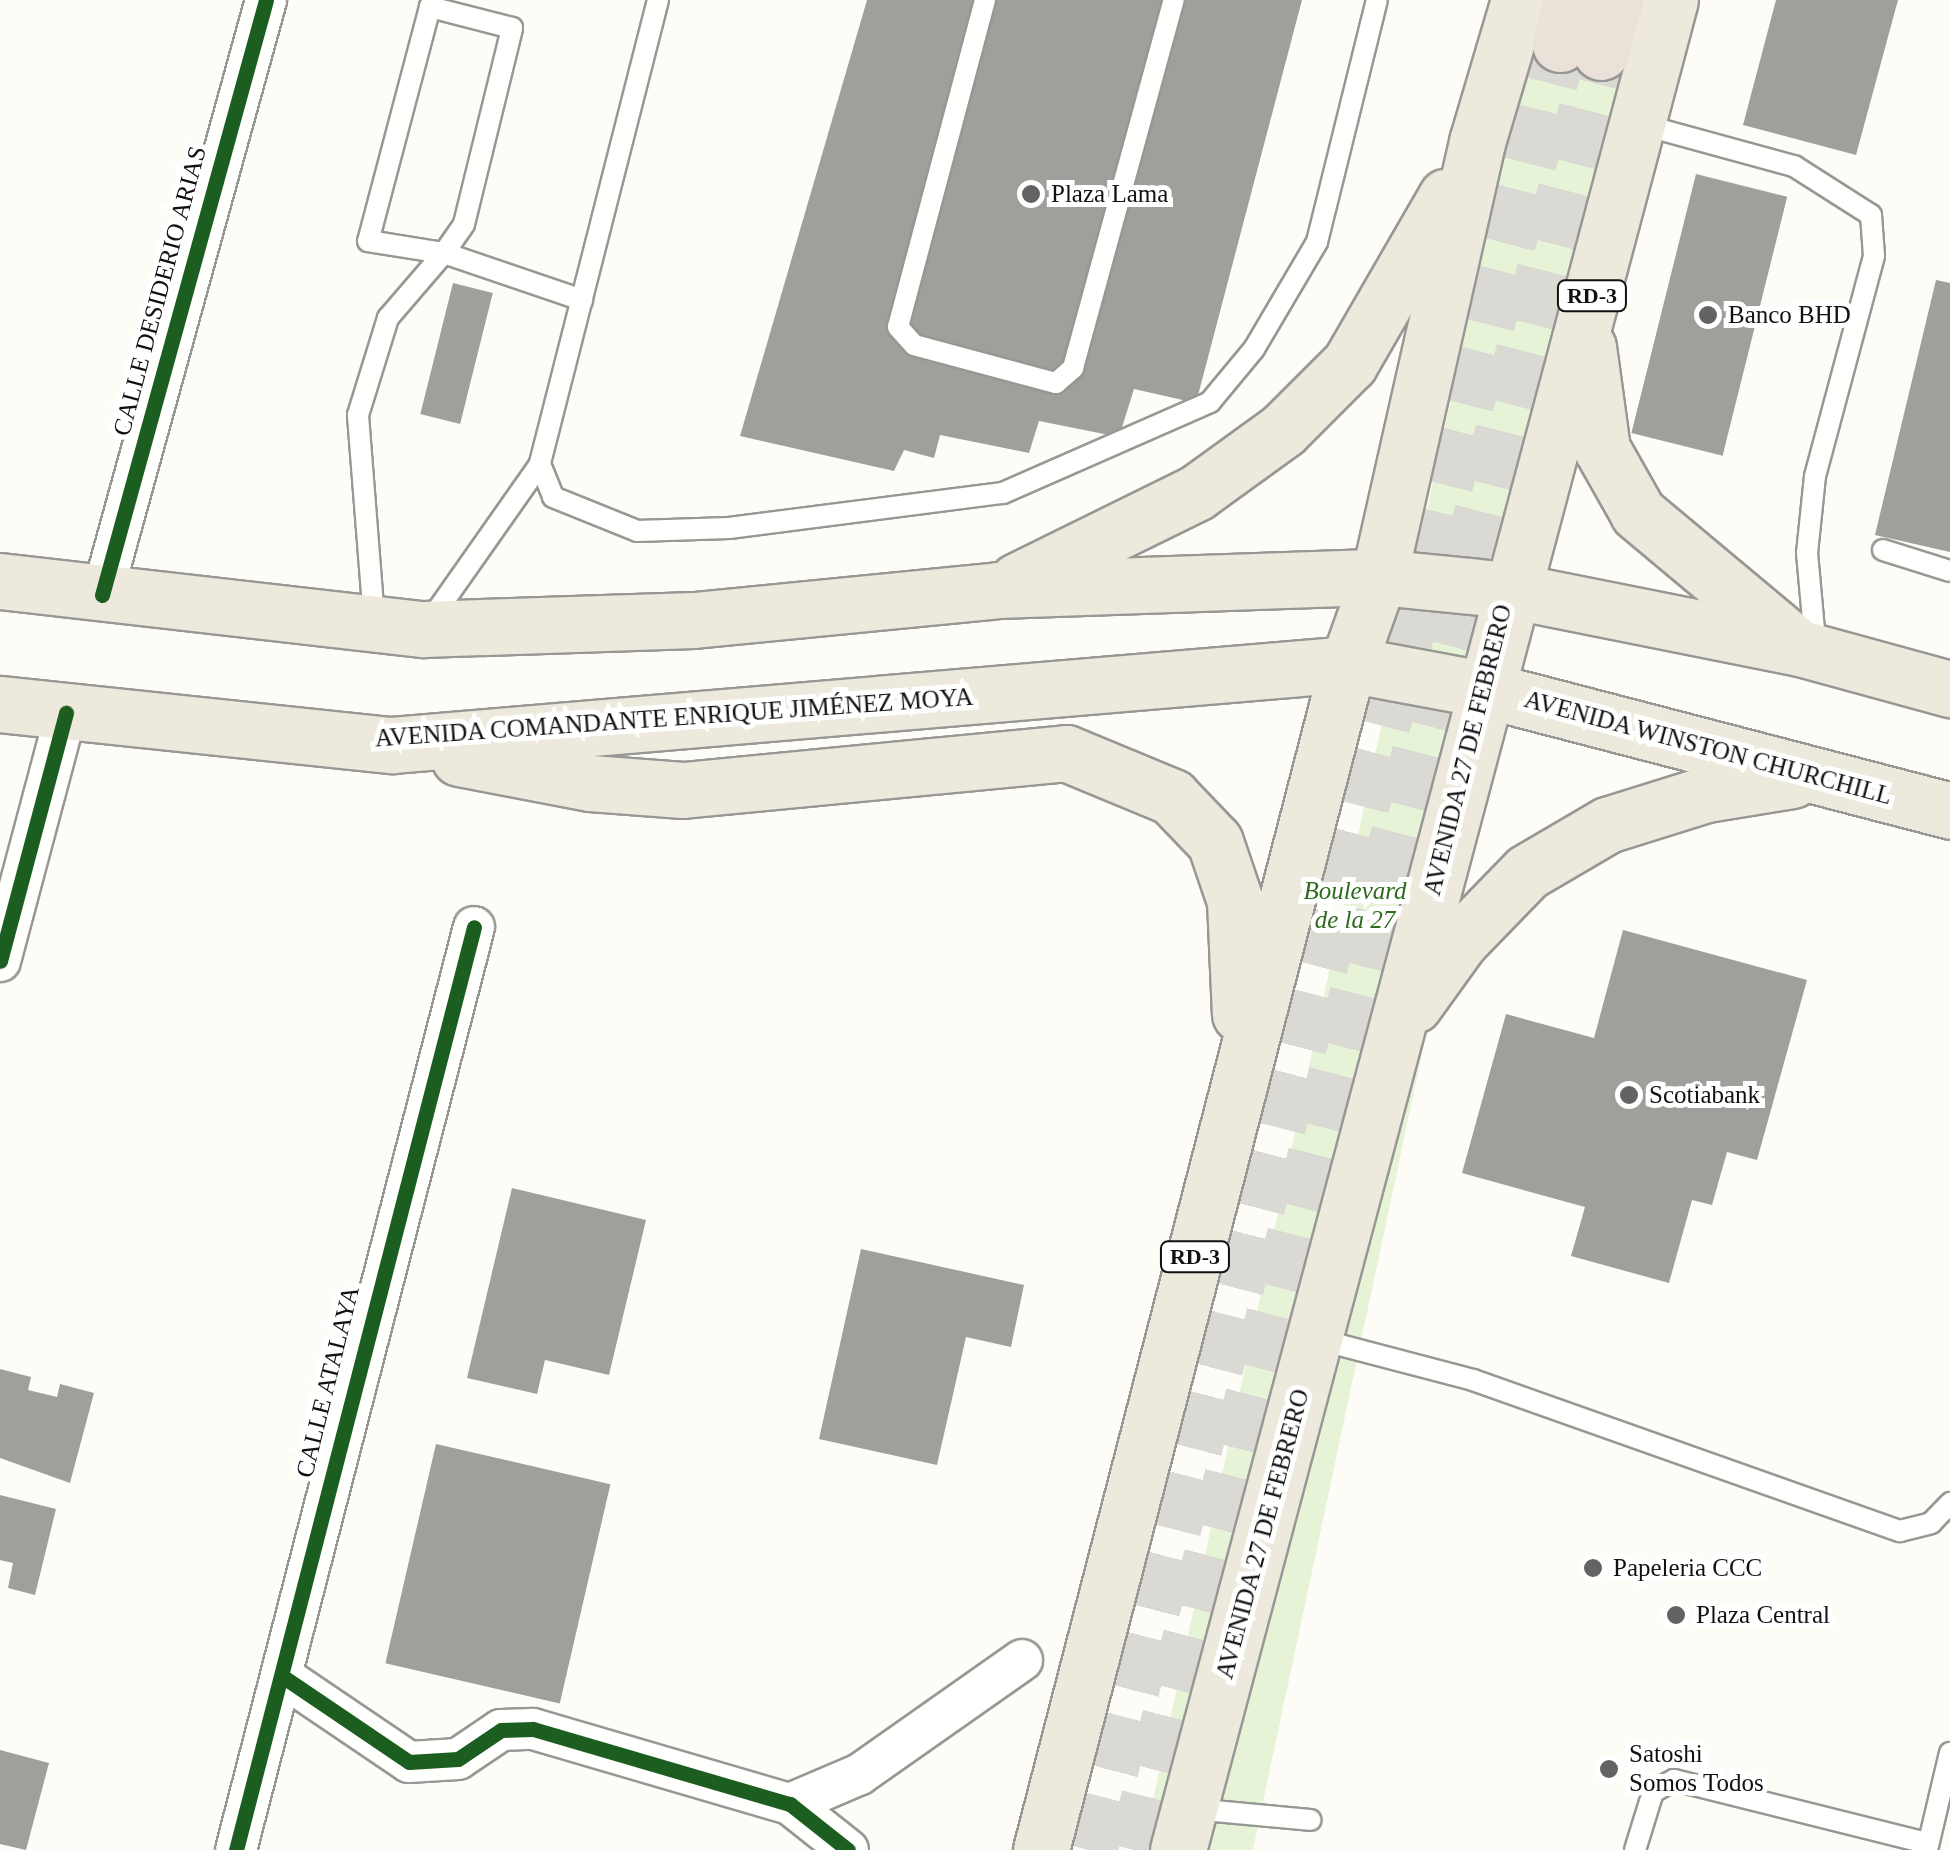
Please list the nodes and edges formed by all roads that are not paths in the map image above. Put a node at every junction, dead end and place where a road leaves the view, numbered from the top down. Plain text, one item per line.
1 (266, 0) edge
2 (658, 0) edge
3 (985, 0) edge
4 (1174, 0) edge
5 (1378, 0) edge
6 (1519, 0) edge
7 (1670, 0) edge
8 (1637, 123) junction
9 (1477, 142) junction
10 (444, 254) junction
11 (582, 300) junction
12 (1585, 326) junction
13 (540, 464) junction
14 (1882, 550) dead end
15 (1950, 572) edge
16 (1380, 576) junction
17 (0, 582) edge
18 (998, 590) junction
19 (1509, 590) junction
20 (102, 595) junction
21 (399, 627) junction
22 (1808, 650) junction
23 (1348, 664) junction
24 (1483, 689) junction
25 (1950, 689) edge
26 (0, 704) edge
27 (66, 713) junction
28 (392, 745) junction
29 (1812, 776) junction
30 (1950, 810) edge
31 (474, 927) dead end
32 (0, 961) edge
33 (1395, 1032) junction
34 (1242, 1069) junction
35 (1315, 1339) junction
36 (1950, 1503) edge
37 (1022, 1660) dead end
38 (282, 1676) junction
39 (1950, 1753) edge
40 (790, 1804) junction
41 (1310, 1820) dead end
42 (1183, 1830) edge
43 (1925, 1846) edge
44 (236, 1850) edge
45 (848, 1850) edge
46 (1041, 1850) edge
47 (1635, 1850) edge

1 - 20 street, CALLE DESIDERIO ARIAS
2 - 11 lane
3 - 4 lane
5 - 13 lane
6 - 9 main road, RD-3
7 - 8 main road, AVENIDA 27 DE FEBRERO / RD-3
8 - 12 main road, AVENIDA 27 DE FEBRERO / RD-3
8 - 22 lane
9 - 16 main road, RD-3
9 - 18 main road
10 - 10 lane
10 - 11 lane
10 - 21 lane
11 - 13 lane
12 - 19 main road, AVENIDA 27 DE FEBRERO / RD-3
12 - 22 main road
13 - 21 lane
14 - 15 lane
16 - 18 main road
16 - 19 main road
16 - 23 main road, RD-3
17 - 20 main road
18 - 21 main road
19 - 22 main road
19 - 24 main road, AVENIDA 27 DE FEBRERO / RD-3
20 - 21 main road
22 - 25 main road
23 - 24 main road, AVENIDA WINSTON CHURCHILL
23 - 28 main road, AVENIDA COMANDANTE ENRIQUE JIMÉNEZ MOYA
23 - 34 main road, RD-3
24 - 29 main road, AVENIDA WINSTON CHURCHILL
24 - 33 main road, AVENIDA 27 DE FEBRERO / RD-3
26 - 27 main road, AVENIDA COMANDANTE ENRIQUE JIMÉNEZ MOYA
27 - 28 main road, AVENIDA COMANDANTE ENRIQUE JIMÉNEZ MOYA
27 - 32 street
28 - 34 main road
29 - 30 main road, AVENIDA WINSTON CHURCHILL
29 - 33 main road
31 - 38 street, CALLE ATALAYA
33 - 35 main road, AVENIDA 27 DE FEBRERO / RD-3
34 - 46 main road, RD-3
35 - 36 lane
35 - 42 main road, AVENIDA 27 DE FEBRERO / RD-3
37 - 40 street
38 - 40 street
38 - 44 street, CALLE ATALAYA
39 - 43 lane
40 - 45 street
41 - 42 lane
43 - 47 lane

